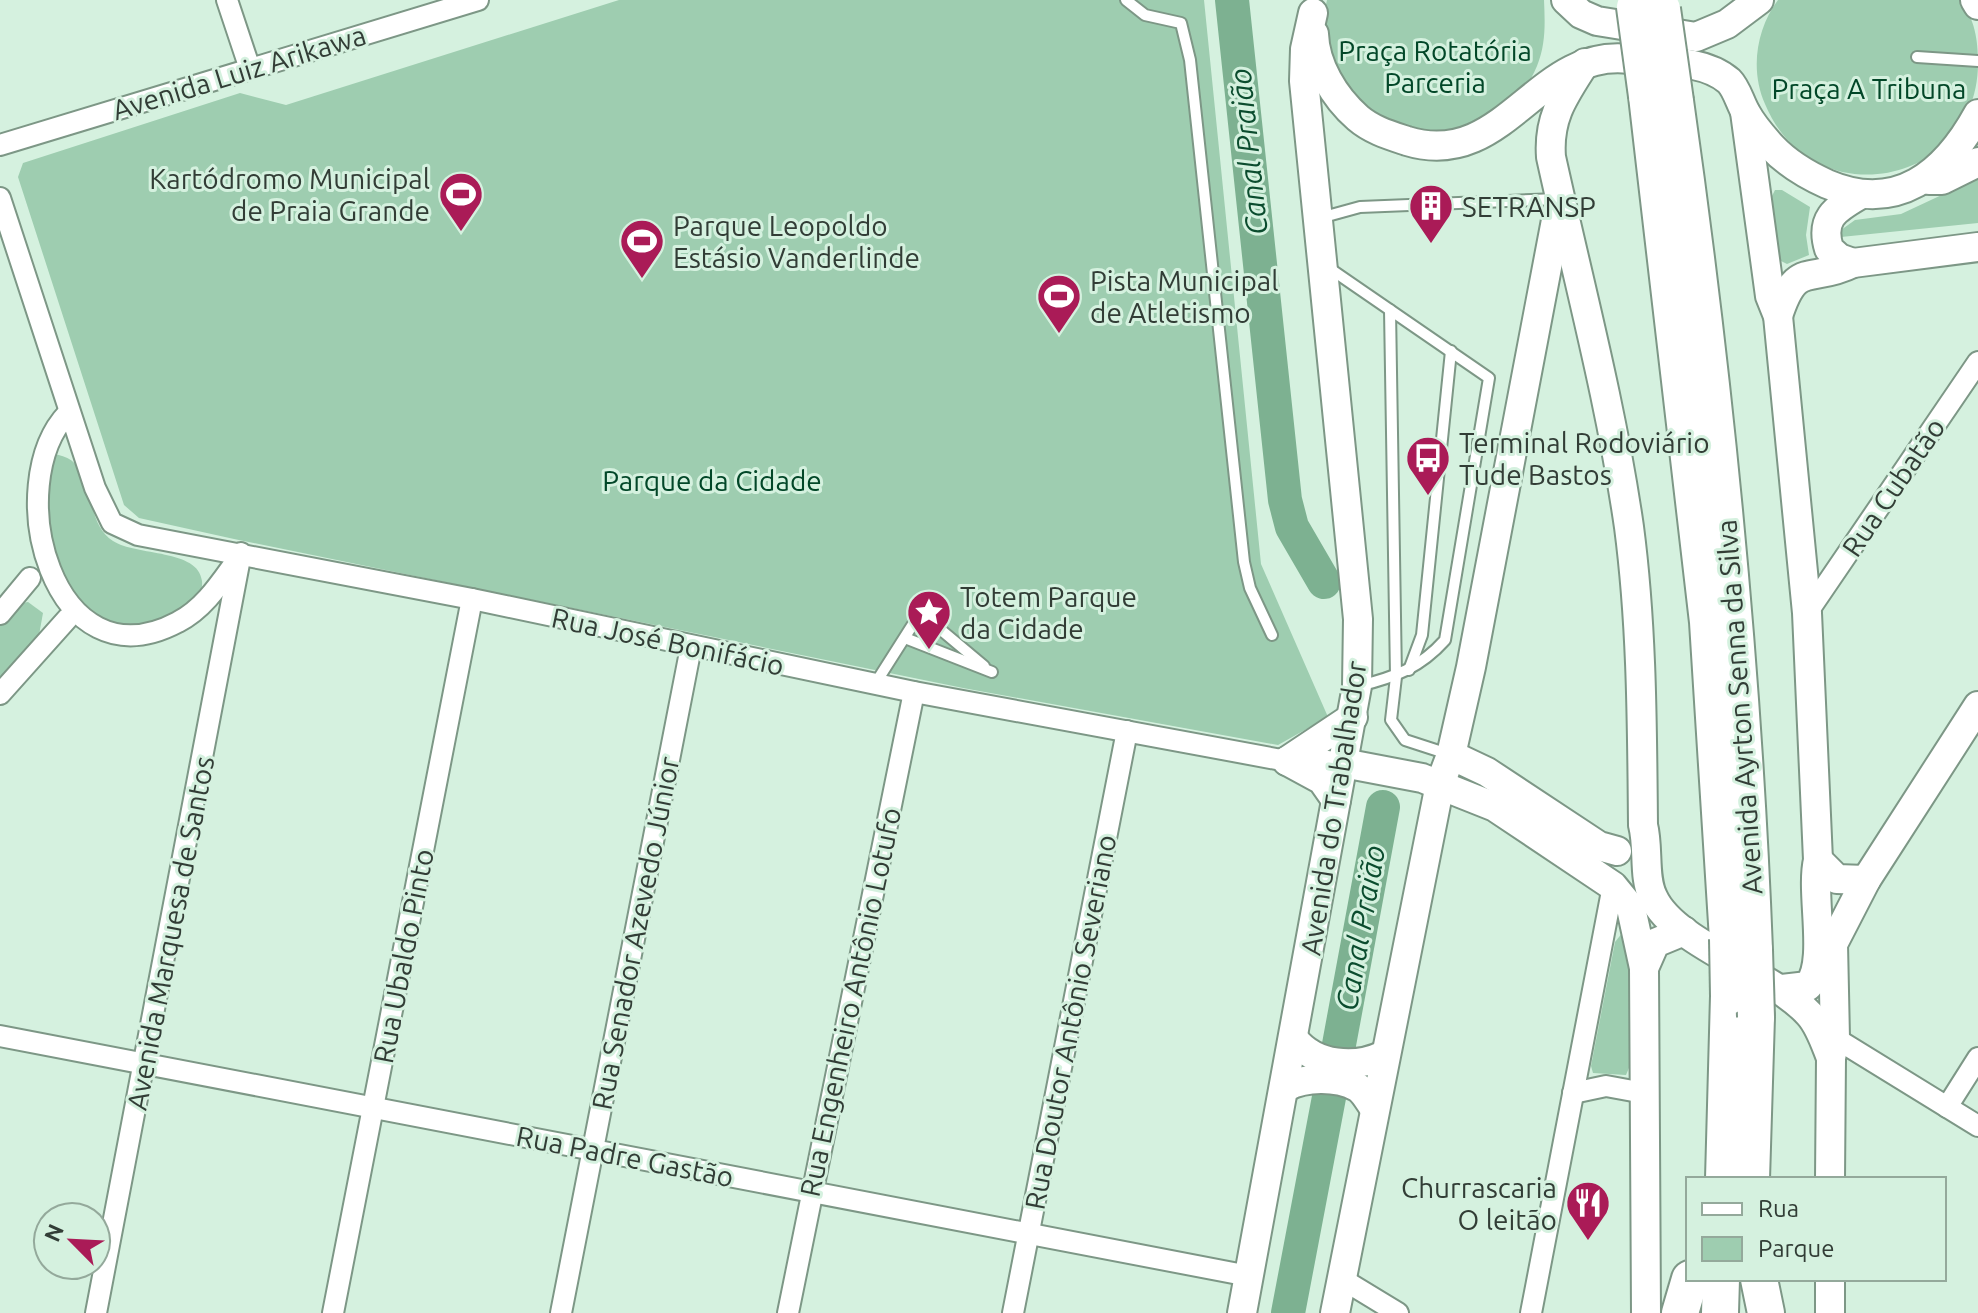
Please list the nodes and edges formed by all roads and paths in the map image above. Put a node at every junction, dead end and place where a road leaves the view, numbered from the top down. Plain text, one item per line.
1 (227, 0) edge
2 (477, 0) edge
3 (1126, 0) edge
4 (1566, 0) edge
5 (1759, 0) edge
6 (1975, 0) edge
7 (1648, 4) edge
8 (1978, 5) edge
9 (1314, 6) edge
10 (1917, 57) dead end
11 (1978, 61) edge
12 (1585, 63) junction
13 (250, 69) junction
14 (1745, 112) junction
15 (1978, 114) edge
16 (0, 145) edge
17 (1978, 162) edge
18 (1924, 180) junction
19 (1858, 196) junction
20 (0, 198) edge
21 (1560, 199) junction
22 (1319, 218) junction
23 (5, 228) edge
24 (1978, 247) edge
25 (1853, 263) junction
26 (1325, 265) junction
27 (1390, 310) junction
28 (1778, 316) junction
29 (1451, 351) junction
30 (1978, 362) edge
31 (68, 413) junction
32 (28, 447) dead end
33 (19, 553) dead end
34 (241, 553) junction
35 (30, 578) junction
36 (224, 593) junction
37 (472, 599) junction
38 (929, 599) dead end
39 (1807, 613) junction
40 (0, 614) edge
41 (922, 614) junction
42 (68, 618) junction
43 (1272, 635) dead end
44 (905, 638) junction
45 (691, 647) junction
46 (1409, 670) junction
47 (1396, 677) junction
48 (875, 684) junction
49 (1357, 686) junction
50 (914, 692) junction
51 (0, 694) edge
52 (1978, 706) edge
53 (1353, 717) junction
54 (1127, 731) junction
55 (1451, 755) junction
56 (1287, 761) junction
57 (1343, 763) junction
58 (1440, 784) junction
59 (1336, 800) junction
60 (1643, 825) junction
61 (1617, 851) junction
62 (1818, 860) junction
63 (1602, 879) junction
64 (1866, 880) junction
65 (1684, 931) junction
66 (1644, 968) junction
67 (1782, 989) junction
68 (1742, 1007) junction
69 (0, 1036) edge
70 (1294, 1039) junction
71 (1833, 1048) junction
72 (1384, 1055) junction
73 (1978, 1058) edge
74 (146, 1064) junction
75 (1304, 1074) junction
76 (1353, 1075) junction
77 (1573, 1093) junction
78 (1644, 1093) junction
79 (1947, 1107) junction
80 (373, 1108) junction
81 (1374, 1108) junction
82 (1726, 1122) junction
83 (1978, 1126) edge
84 (593, 1150) junction
85 (1717, 1177) edge
86 (1724, 1177) edge
87 (1751, 1177) edge
88 (1830, 1177) edge
89 (811, 1192) junction
90 (1029, 1234) junction
91 (1249, 1276) junction
92 (1342, 1279) junction
93 (1689, 1281) edge
94 (1721, 1281) edge
95 (1748, 1281) edge
96 (1759, 1281) edge
97 (1830, 1281) edge
98 (96, 1313) edge
99 (333, 1313) edge
100 (561, 1313) edge
101 (788, 1313) edge
102 (1013, 1313) edge
103 (1242, 1313) edge
104 (1335, 1313) edge
105 (1398, 1313) edge
106 (1531, 1313) edge
107 (1646, 1313) edge
108 (1680, 1313) edge
109 (1720, 1313) edge
110 (1747, 1313) edge
111 (1766, 1313) edge
112 (1830, 1313) edge

1 - 13 street
2 - 13 street, Avenida Luiz Arikawa
3 - 43 lane
4 - 5 main road
6 - 8 main road
7 - 68 highway, Avenida Ayrton Senna da Silva, bridge
9 - 12 main road
9 - 22 main road, Avenida do Trabalhador
10 - 11 lane
12 - 14 main road
12 - 21 main road
13 - 16 street, Avenida Luiz Arikawa
14 - 19 main road
14 - 28 main road
15 - 18 main road
17 - 18 main road
18 - 19 main road
19 - 25 main road
20 - 23 street
21 - 22 lane
21 - 55 main road
21 - 60 main road
22 - 26 main road, Avenida do Trabalhador
23 - 31 street
24 - 25 main road
25 - 28 main road
26 - 27 lane
26 - 49 main road, Avenida do Trabalhador
27 - 29 lane
27 - 47 lane
28 - 39 main road
29 - 46 lane
29 - 46 lane
30 - 39 street, Rua Cubatão
31 - 32 street
31 - 34 street, Rua José Bonifácio
33 - 35 street
34 - 36 street, Avenida Marquesa de Santos
34 - 37 street, Rua José Bonifácio
35 - 40 street
35 - 42 street
36 - 42 street
36 - 74 street, Avenida Marquesa de Santos
37 - 45 street, Rua José Bonifácio
37 - 80 street, Rua Ubaldo Pinto
38 - 41 lane
39 - 62 main road
41 - 44 lane
41 - 44 lane
42 - 51 street
44 - 48 lane
45 - 48 street, Rua José Bonifácio
45 - 84 street, Rua Senador Azevedo Júnior
46 - 47 lane
47 - 49 lane
47 - 55 lane
48 - 50 street, Rua José Bonifácio
49 - 53 main road, Avenida do Trabalhador
50 - 54 street, Rua José Bonifácio
50 - 89 street, Rua Engenheiro Antônio Lotufo
52 - 64 main road
53 - 56 main road
53 - 57 main road, Avenida do Trabalhador
54 - 56 street, Rua José Bonifácio
54 - 90 street, Rua Doutor Antônio Severiano
55 - 58 main road
55 - 61 main road
56 - 57 street, Rua José Bonifácio
56 - 59 main road
57 - 58 main road
57 - 59 main road, Avenida do Trabalhador
58 - 63 main road
58 - 72 main road
59 - 70 main road, Avenida do Trabalhador
60 - 61 main road
60 - 65 main road
61 - 63 main road
62 - 64 main road
62 - 67 main road
63 - 66 main road
63 - 77 street
64 - 71 main road
65 - 66 main road
65 - 67 main road
66 - 78 main road
67 - 71 main road
68 - 82 highway, Avenida Ayrton Senna da Silva
68 - 87 highway, Avenida Ayrton Senna da Silva
69 - 74 street, Rua Padre Gastão
70 - 75 main road, Avenida do Trabalhador
70 - 75 main road
71 - 79 street
71 - 88 main road
72 - 76 main road
72 - 81 main road
73 - 79 street
74 - 80 street, Rua Padre Gastão
74 - 98 street, Avenida Marquesa de Santos
75 - 76 main road
75 - 91 main road, Avenida do Trabalhador
76 - 81 main road
77 - 78 street
77 - 106 street
78 - 107 main road
79 - 83 street
80 - 84 street, Rua Padre Gastão
80 - 99 street, Rua Ubaldo Pinto
81 - 92 main road
82 - 85 highway
82 - 86 highway, Avenida Ayrton Senna da Silva
84 - 89 street, Rua Padre Gastão
84 - 100 street, Rua Senador Azevedo Júnior
89 - 90 street, Rua Padre Gastão
89 - 101 street, Rua Engenheiro Antônio Lotufo
90 - 91 street, Rua Padre Gastão
90 - 102 street, Rua Doutor Antônio Severiano
91 - 103 main road, Avenida do Trabalhador
92 - 104 main road
92 - 105 street
93 - 108 highway
94 - 109 highway
95 - 110 highway
96 - 111 highway
97 - 112 main road

